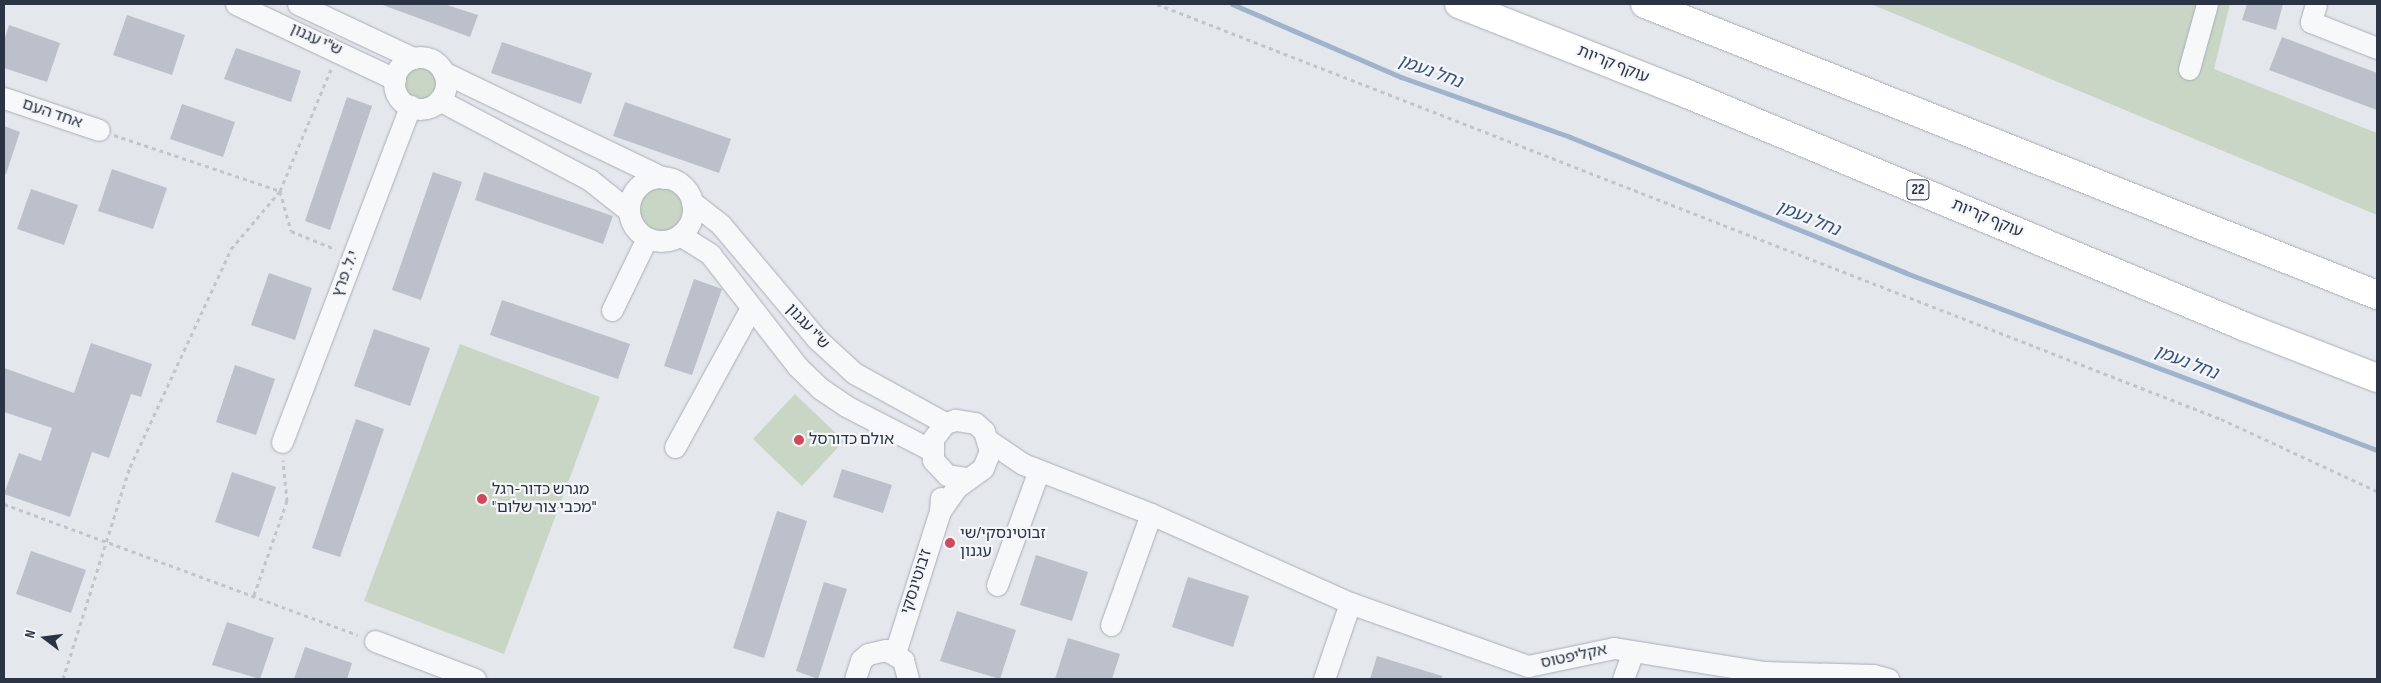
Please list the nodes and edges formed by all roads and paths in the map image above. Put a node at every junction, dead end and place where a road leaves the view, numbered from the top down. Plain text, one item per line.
1 (236, 4) edge
2 (298, 4) edge
3 (1157, 4) edge
4 (1459, 4) edge
5 (1645, 4) edge
6 (2207, 4) edge
7 (2316, 4) edge
8 (2377, 48) edge
9 (339, 50) junction
10 (413, 58) junction
11 (2189, 69) dead end
12 (443, 72) junction
13 (395, 79) junction
14 (4, 98) edge
15 (439, 100) junction
16 (410, 106) junction
17 (100, 130) joint
18 (663, 178) junction
19 (280, 191) junction
20 (692, 202) junction
21 (629, 211) junction
22 (680, 235) junction
23 (647, 238) junction
24 (352, 256) junction
25 (2377, 295) edge
26 (751, 308) junction
27 (612, 310) dead end
28 (2377, 378) edge
29 (945, 423) junction
30 (989, 441) junction
31 (282, 442) joint
32 (675, 447) dead end
33 (935, 459) junction
34 (1031, 467) junction
35 (975, 473) junction
36 (2377, 491) edge
37 (4, 504) edge
38 (940, 511) junction
39 (1152, 514) junction
40 (108, 540) junction
41 (997, 585) dead end
42 (254, 595) junction
43 (1350, 603) junction
44 (1111, 625) dead end
45 (375, 641) joint
46 (1632, 652) junction
47 (895, 653) junction
48 (1526, 673) edge
49 (1763, 676) edge
50 (63, 679) edge
51 (475, 679) edge
52 (855, 679) edge
53 (908, 679) edge
54 (1324, 679) edge
55 (1623, 679) edge
56 (1888, 679) edge

1 - 9 street, ש"י עגנון
2 - 10 street, ש"י עגנון
3 - 36 path
4 - 28 highway, עוקף קריות / 22
5 - 25 highway
6 - 11 street
7 - 8 street
9 - 13 street, ש"י עגנון
9 - 19 path
10 - 12 street
10 - 13 street
12 - 15 street
12 - 18 street
13 - 16 street
14 - 17 street, אחד העם
15 - 16 street
15 - 21 street
16 - 24 street, י.ל. פרץ
17 - 19 path
18 - 20 street
18 - 21 street
19 - 24 path
19 - 40 path
20 - 22 street
20 - 29 street, ש"י עגנון
21 - 23 street
22 - 23 street
22 - 26 street, ש"י עגנון
23 - 27 street
24 - 31 street, י.ל. פרץ
26 - 32 street
26 - 33 street, ש"י עגנון
29 - 30 street
29 - 33 street
30 - 34 street
30 - 35 street
31 - 42 path
33 - 35 street
33 - 38 street, ז'בוטינסקי
34 - 35 street
34 - 39 street
34 - 41 street
35 - 38 street, ז'בוטינסקי
37 - 40 path
38 - 47 street, ז'בוטינסקי
39 - 43 street
39 - 44 street
40 - 42 path
40 - 50 path
42 - 45 path
43 - 48 street
43 - 54 street
45 - 51 street
46 - 48 street, אקליפטוס
46 - 49 street, אקליפטוס
46 - 55 street, אקליפטוס
47 - 52 street
47 - 53 street
49 - 56 street, אקליפטוס

